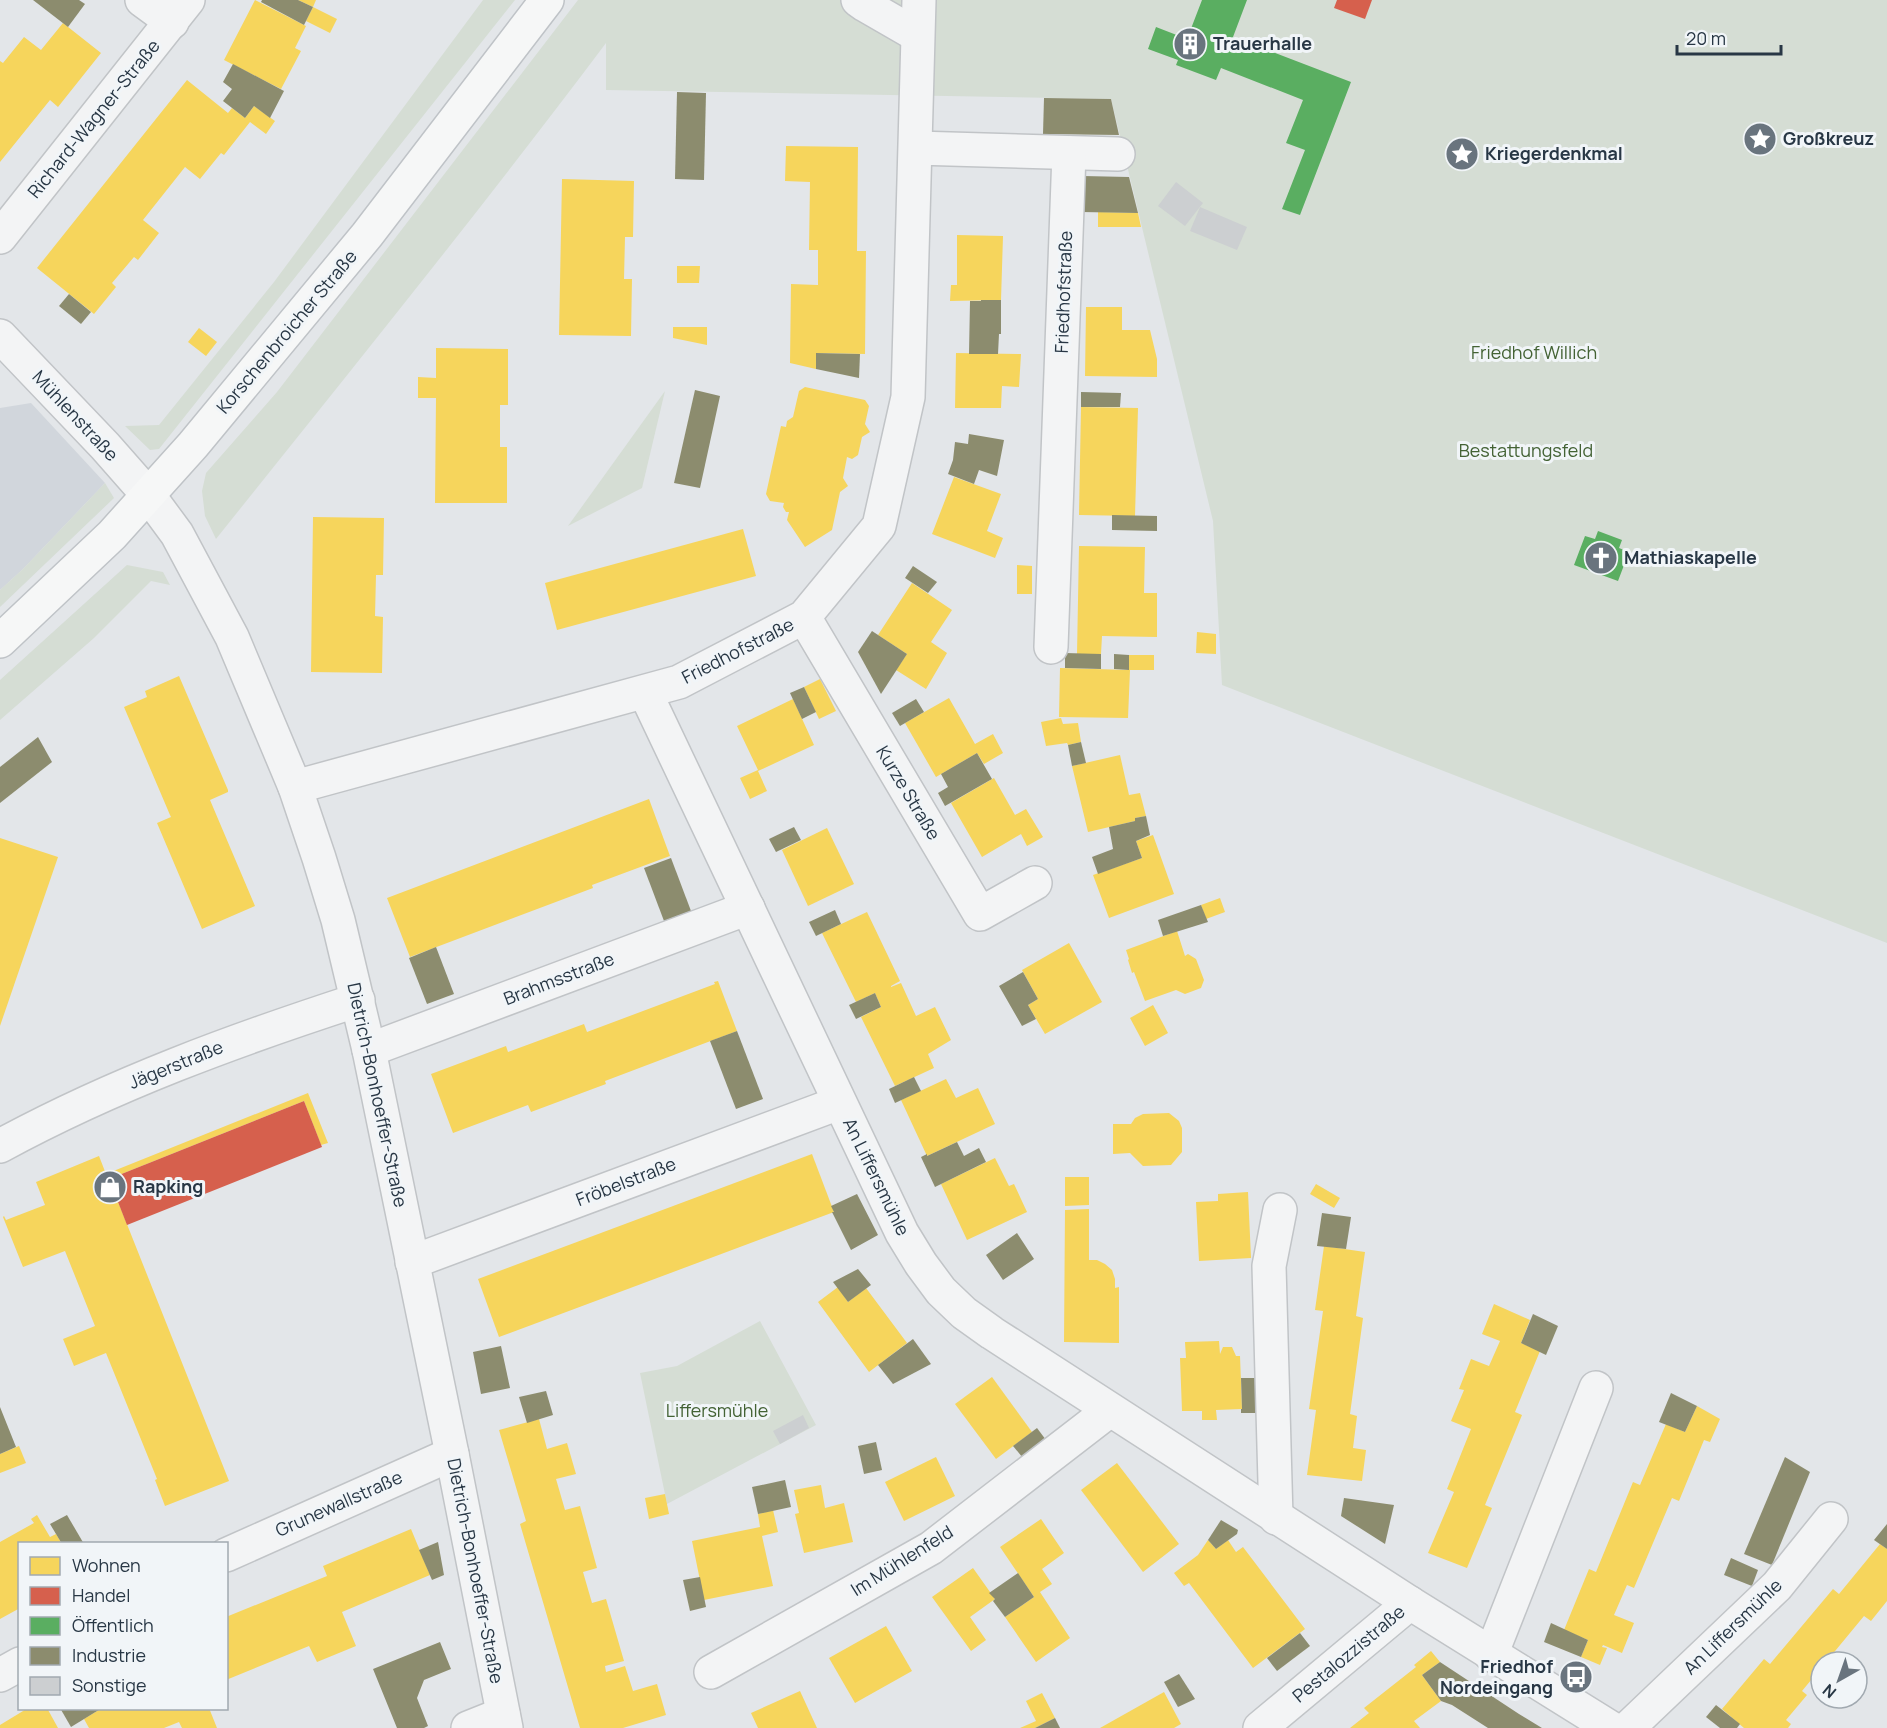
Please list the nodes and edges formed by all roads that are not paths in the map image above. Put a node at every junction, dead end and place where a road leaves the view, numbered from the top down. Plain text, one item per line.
1 (142, 0) edge
2 (548, 0) edge
3 (858, 0) edge
4 (919, 0) edge
5 (180, 11) edge
6 (917, 35) junction
7 (916, 148) junction
8 (1070, 153) junction
9 (1118, 154) dead end
10 (0, 237) edge
11 (0, 336) edge
12 (149, 496) junction
13 (804, 617) junction
14 (0, 640) edge
15 (1051, 647) dead end
16 (645, 692) junction
17 (295, 788) junction
18 (1035, 883) dead end
19 (748, 908) junction
20 (358, 1000) junction
21 (369, 1050) junction
22 (839, 1102) junction
23 (0, 1146) edge
24 (1280, 1210) dead end
25 (412, 1262) junction
26 (1596, 1389) dead end
27 (1110, 1410) junction
28 (452, 1454) junction
29 (1276, 1518) junction
30 (1831, 1519) dead end
31 (228, 1554) edge
32 (1410, 1603) junction
33 (1491, 1655) junction
34 (18, 1665) edge
35 (711, 1672) dead end
36 (0, 1675) edge
37 (504, 1721) edge
38 (468, 1728) edge
39 (1260, 1728) edge
40 (1611, 1728) edge
41 (1628, 1728) edge

1 - 5 street
2 - 12 main road, Korschenbroicher Straße
3 - 6 street
4 - 6 street, Friedhofstraße
5 - 10 street, Richard-Wagner-Straße
6 - 7 street, Friedhofstraße
7 - 8 street
7 - 13 street, Friedhofstraße
8 - 9 street
8 - 15 street, Friedhofstraße
11 - 12 street, Mühlenstraße
12 - 14 main road, Korschenbroicher Straße
12 - 17 street, Dietrich-Bonhoeffer-Straße
13 - 16 street, Friedhofstraße
13 - 18 street, Kurze Straße
16 - 17 street, Friedhofstraße
16 - 19 street, An Liffersmühle
17 - 20 street, Dietrich-Bonhoeffer-Straße
19 - 21 street, Brahmsstraße
19 - 22 street, An Liffersmühle
20 - 21 street, Dietrich-Bonhoeffer-Straße
20 - 23 street, Jägerstraße
21 - 25 street, Dietrich-Bonhoeffer-Straße
22 - 25 street, Fröbelstraße
22 - 27 street, An Liffersmühle
24 - 29 street
25 - 28 street, Dietrich-Bonhoeffer-Straße
26 - 33 street
27 - 29 street, An Liffersmühle
27 - 35 street, Im Mühlenfeld
28 - 31 street, Grunewallstraße
28 - 37 street, Dietrich-Bonhoeffer-Straße
29 - 32 street, An Liffersmühle
30 - 41 street, An Liffersmühle
32 - 33 street, An Liffersmühle
32 - 39 street, Pestalozzistraße
33 - 40 street, An Liffersmühle
34 - 36 street
37 - 38 street

